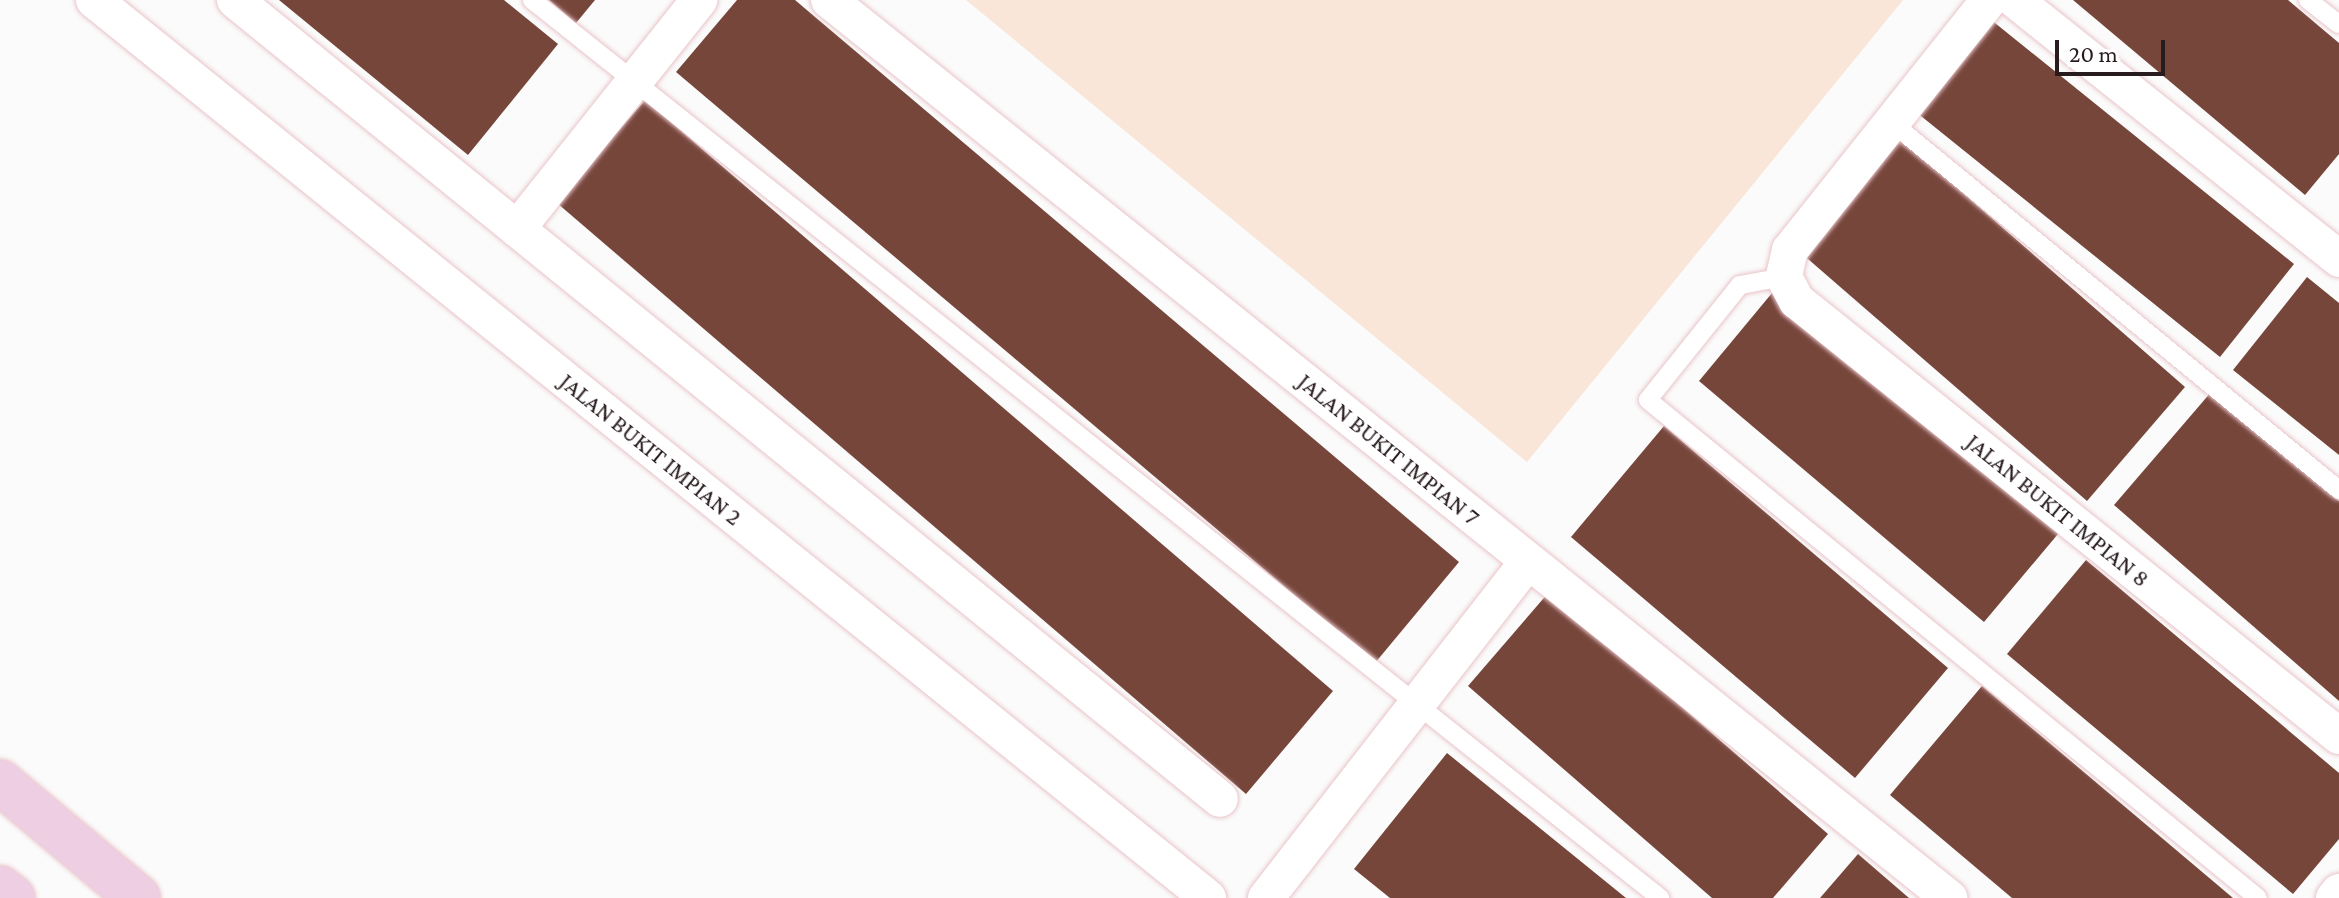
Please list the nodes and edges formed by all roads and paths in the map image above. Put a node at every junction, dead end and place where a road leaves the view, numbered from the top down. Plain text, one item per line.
1 (94, 0) edge
2 (235, 0) edge
3 (532, 0) edge
4 (699, 0) edge
5 (829, 0) edge
6 (1989, 0) edge
7 (2015, 0) edge
8 (2308, 0) edge
9 (2339, 24) edge
10 (634, 82) junction
11 (1891, 122) junction
12 (517, 229) junction
13 (2339, 259) edge
14 (1784, 277) junction
15 (2339, 490) edge
16 (1528, 561) junction
17 (1414, 703) junction
18 (2339, 736) edge
19 (0, 782) edge
20 (1220, 799) dead end
21 (0, 888) edge
22 (2339, 892) edge
23 (13, 898) edge
24 (138, 898) edge
25 (1208, 898) edge
26 (1266, 898) edge
27 (1660, 898) edge
28 (1949, 898) edge
29 (2258, 898) edge
30 (2334, 898) edge

1 - 25 street, JALAN BUKIT IMPIAN 2
2 - 12 street
3 - 10 lane
4 - 10 street
5 - 16 street, JALAN BUKIT IMPIAN 7
6 - 11 street
7 - 13 street
8 - 9 lane
10 - 12 street
10 - 17 lane
11 - 14 street
11 - 15 lane
12 - 20 street
14 - 18 street, JALAN BUKIT IMPIAN 8
14 - 29 lane
16 - 17 street
16 - 28 street, JALAN BUKIT IMPIAN 7
17 - 26 street
17 - 27 lane
19 - 24 main road
21 - 23 main road
22 - 30 street

